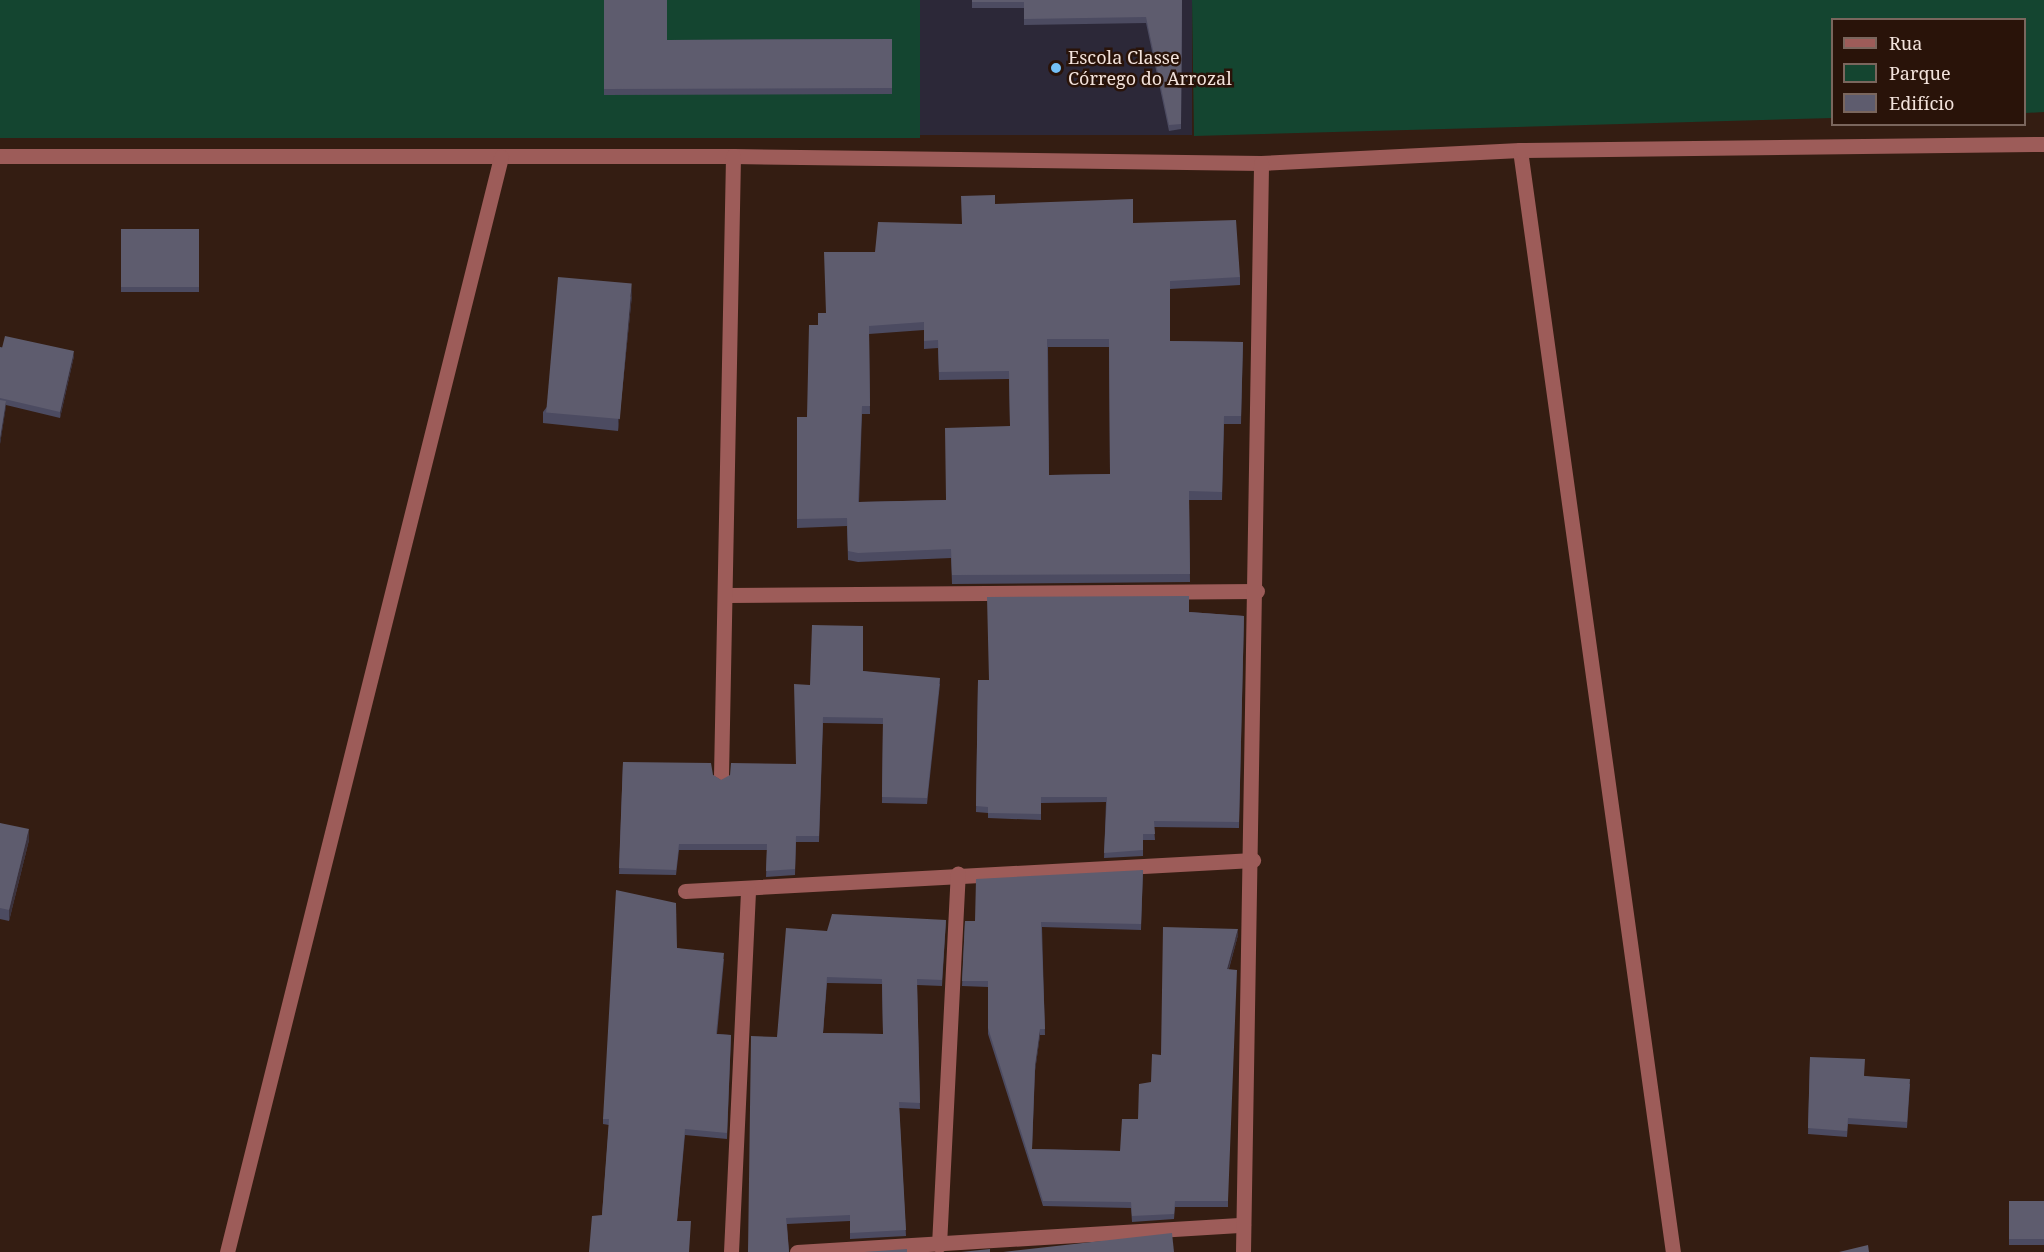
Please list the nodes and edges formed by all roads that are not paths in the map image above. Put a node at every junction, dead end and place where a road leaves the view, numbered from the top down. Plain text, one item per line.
1 (2044, 144) edge
2 (1520, 150) junction
3 (0, 156) edge
4 (733, 156) junction
5 (501, 158) junction
6 (1261, 163) junction
7 (1257, 591) junction
8 (727, 595) junction
9 (721, 776) dead end
10 (1253, 860) junction
11 (958, 873) junction
12 (748, 888) junction
13 (685, 891) dead end
14 (1243, 1225) junction
15 (939, 1245) junction
16 (227, 1252) edge
17 (731, 1252) edge
18 (797, 1252) edge
19 (1243, 1252) edge
20 (1673, 1252) edge

1 - 2 street
2 - 6 street
2 - 20 street
3 - 5 street
4 - 5 street
4 - 6 street
4 - 8 street
5 - 16 street
6 - 7 street
7 - 8 street
7 - 10 street
8 - 9 street
10 - 11 street
10 - 14 street
11 - 12 street
11 - 15 street
12 - 13 street
12 - 17 street
14 - 15 street
14 - 19 street
15 - 18 street

